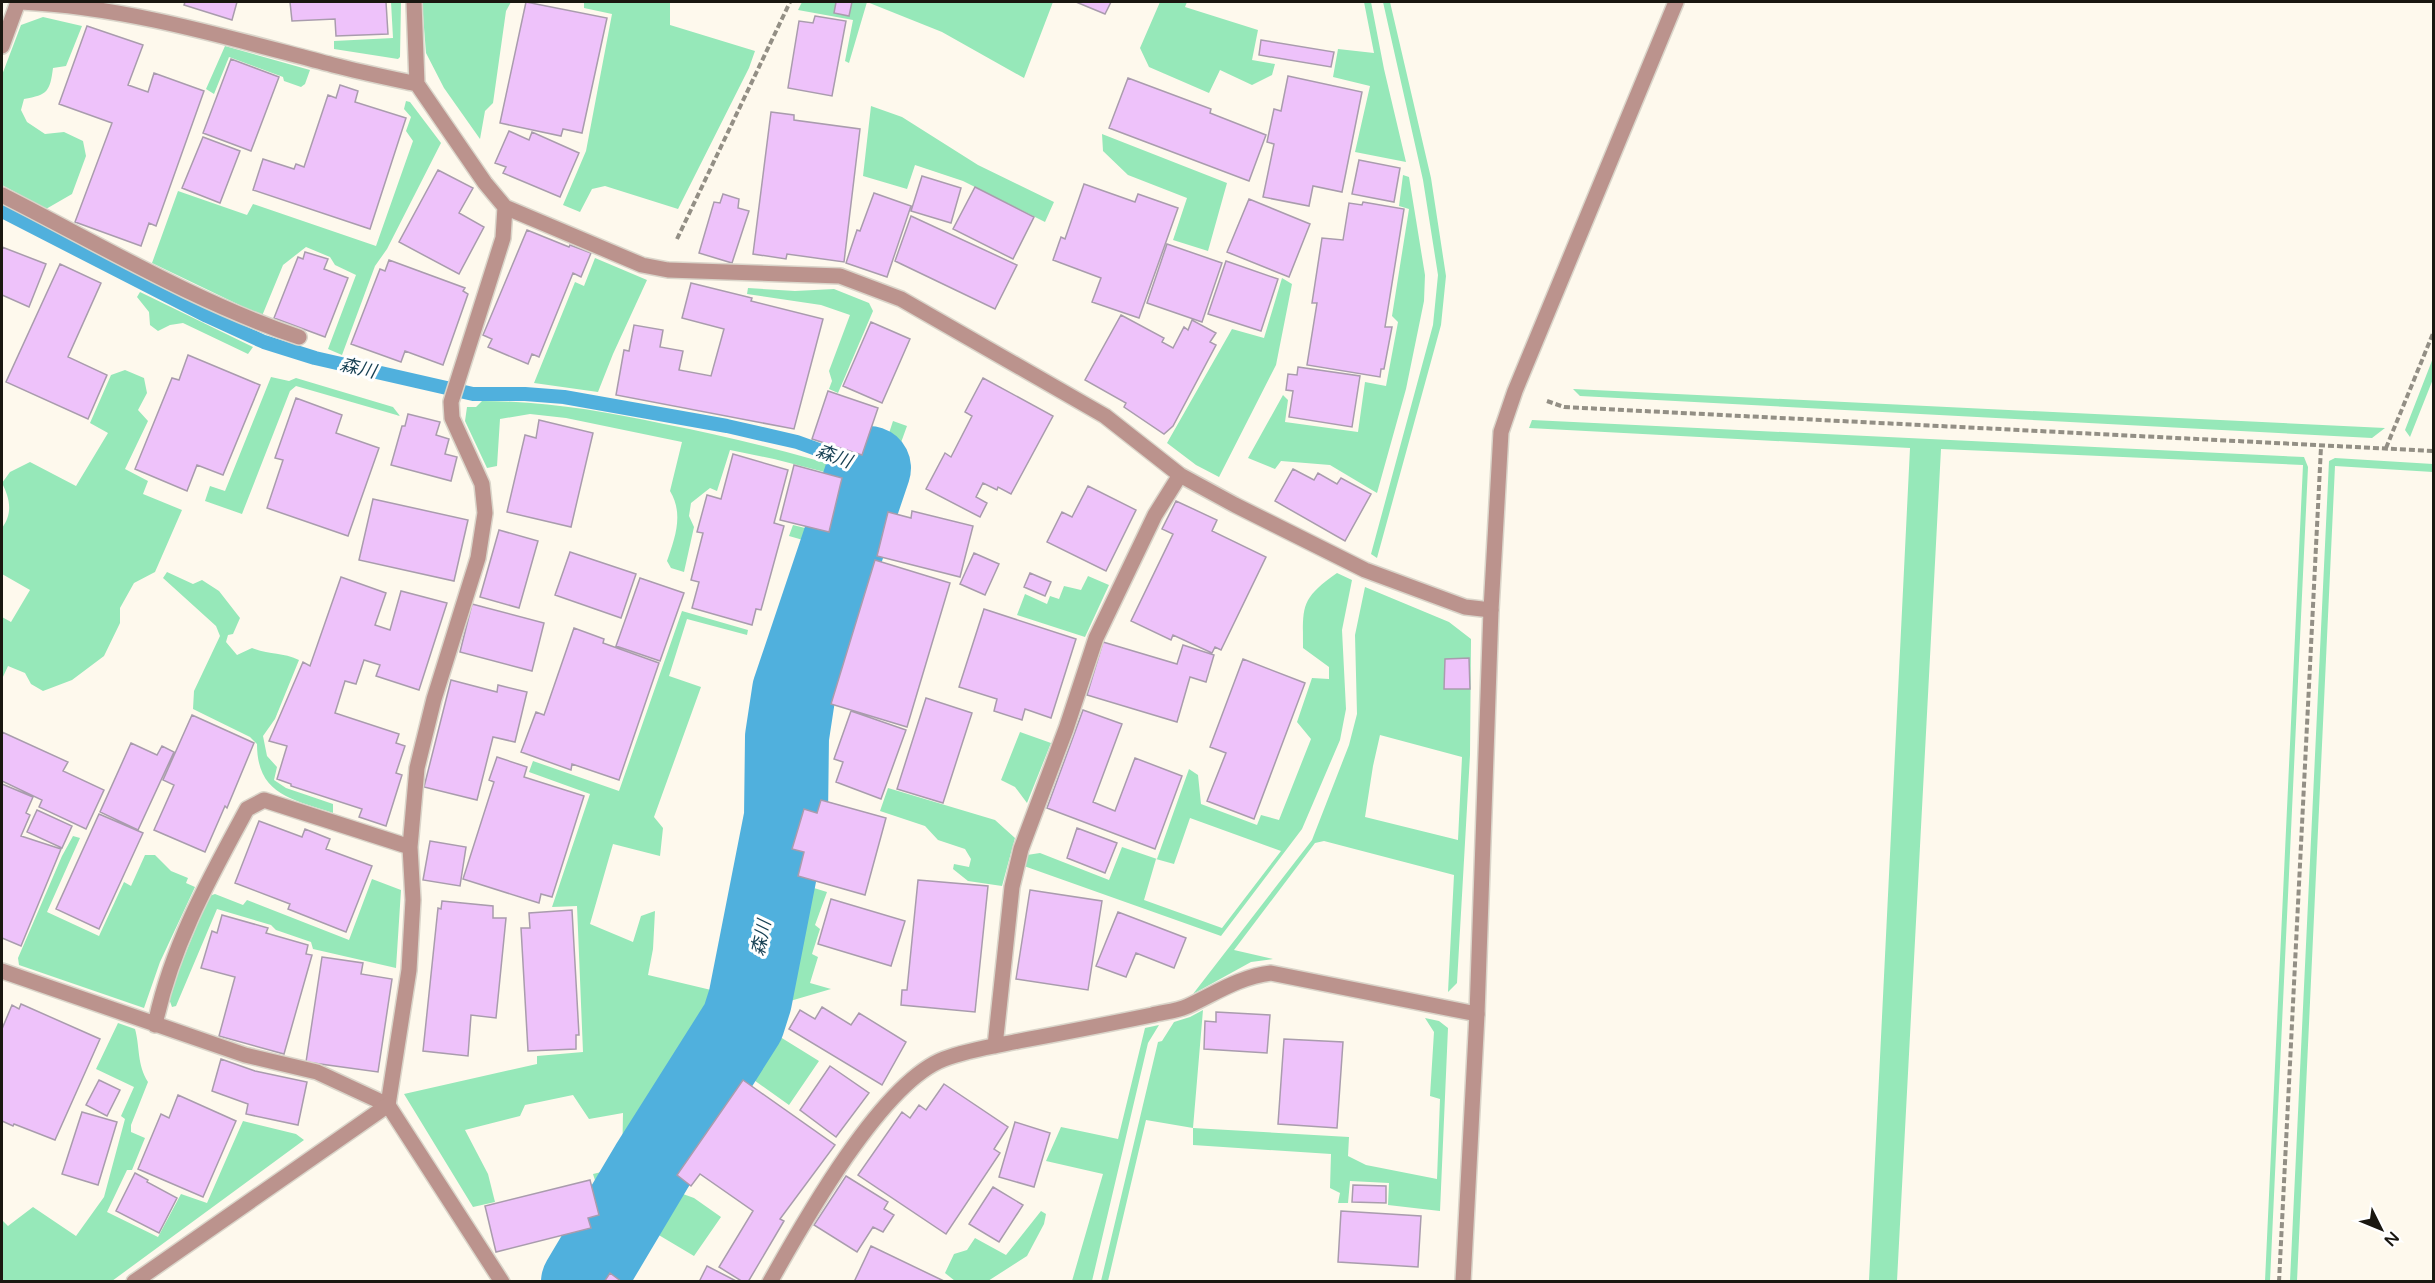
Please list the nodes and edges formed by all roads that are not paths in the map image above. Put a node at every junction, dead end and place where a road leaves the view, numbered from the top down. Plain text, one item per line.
1 (20, 2) edge
2 (414, 2) edge
3 (1676, 2) edge
4 (2, 46) edge
5 (417, 84) junction
6 (2, 195) edge
7 (505, 207) junction
8 (299, 337) dead end
9 (1180, 475) junction
10 (1491, 610) junction
11 (410, 847) junction
12 (2, 971) edge
13 (1477, 1014) junction
14 (155, 1024) junction
15 (995, 1046) junction
16 (388, 1105) junction
17 (134, 1281) edge
18 (502, 1281) edge
19 (770, 1281) edge
20 (1463, 1281) edge

1 - 4 street
1 - 5 street
2 - 5 street
3 - 10 street
5 - 7 street
6 - 8 street
7 - 9 street
7 - 11 street
9 - 10 street
9 - 15 street
10 - 13 street
11 - 14 street
11 - 16 street
12 - 14 street
13 - 15 street
13 - 20 street
14 - 16 street
15 - 19 street
16 - 17 street
16 - 18 street

